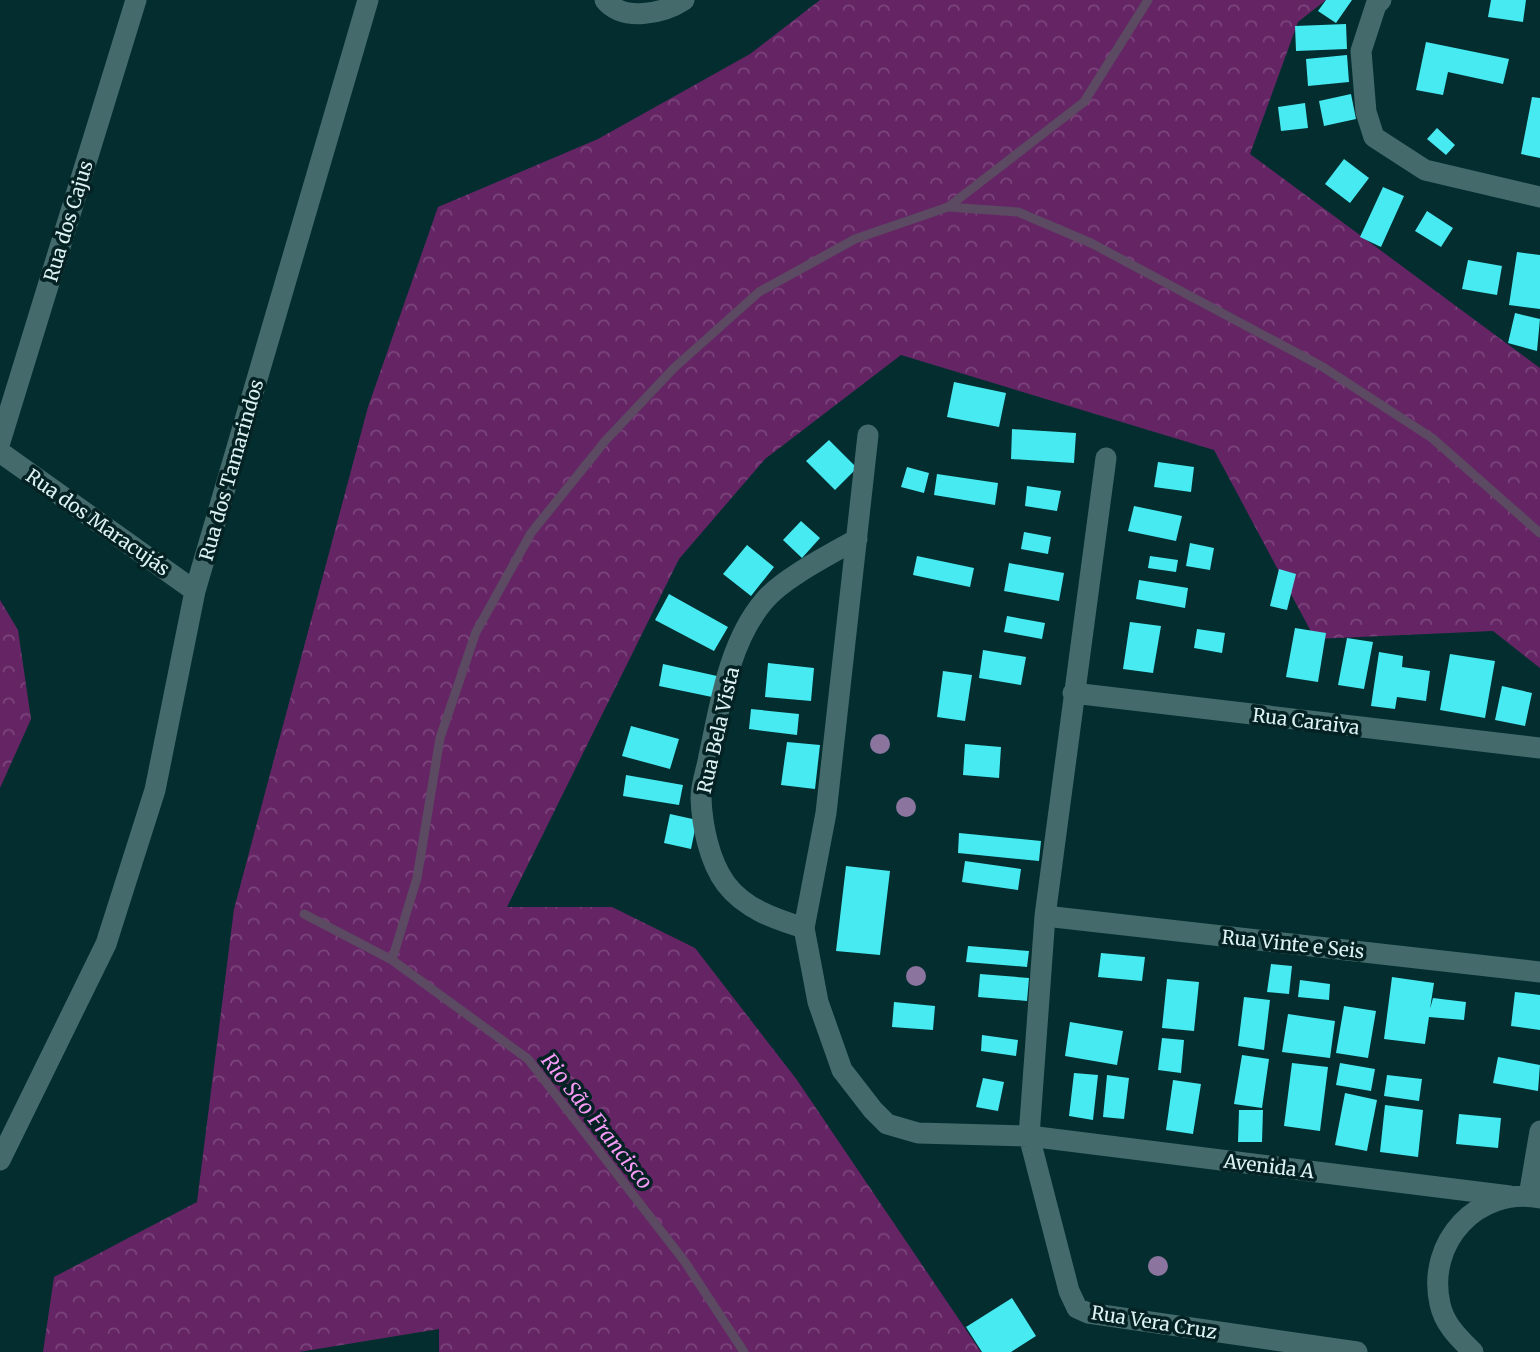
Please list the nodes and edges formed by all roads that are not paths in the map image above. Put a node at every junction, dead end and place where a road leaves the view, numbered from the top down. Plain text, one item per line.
1 (136, 0) edge
2 (368, 0) edge
3 (605, 0) edge
4 (1381, 0) edge
5 (677, 5) edge
6 (1540, 197) edge
7 (868, 435) dead end
8 (0, 443) edge
9 (0, 452) edge
10 (1105, 458) dead end
11 (857, 539) junction
12 (195, 591) junction
13 (1073, 693) junction
14 (1540, 748) edge
15 (1045, 916) junction
16 (804, 928) junction
17 (1540, 972) edge
18 (1540, 1131) edge
19 (1029, 1136) junction
20 (0, 1160) edge
21 (1527, 1197) edge
22 (1357, 1352) edge
23 (1474, 1352) edge

1 - 8 street, Rua dos Cajus
2 - 12 street, Rua dos Tamarindos
3 - 5 street
4 - 6 street
7 - 11 street
9 - 12 street, Rua dos Maracujás
10 - 13 street
11 - 16 street
11 - 16 street, Rua Bela Vista
12 - 20 street, Rua dos Tamarindos
13 - 14 street, Rua Caraiva
13 - 15 street
15 - 17 street, Rua Vinte e Seis
15 - 19 street
16 - 19 street
18 - 21 street
19 - 21 street, Avenida A
19 - 22 street, Rua Vera Cruz
21 - 23 street

